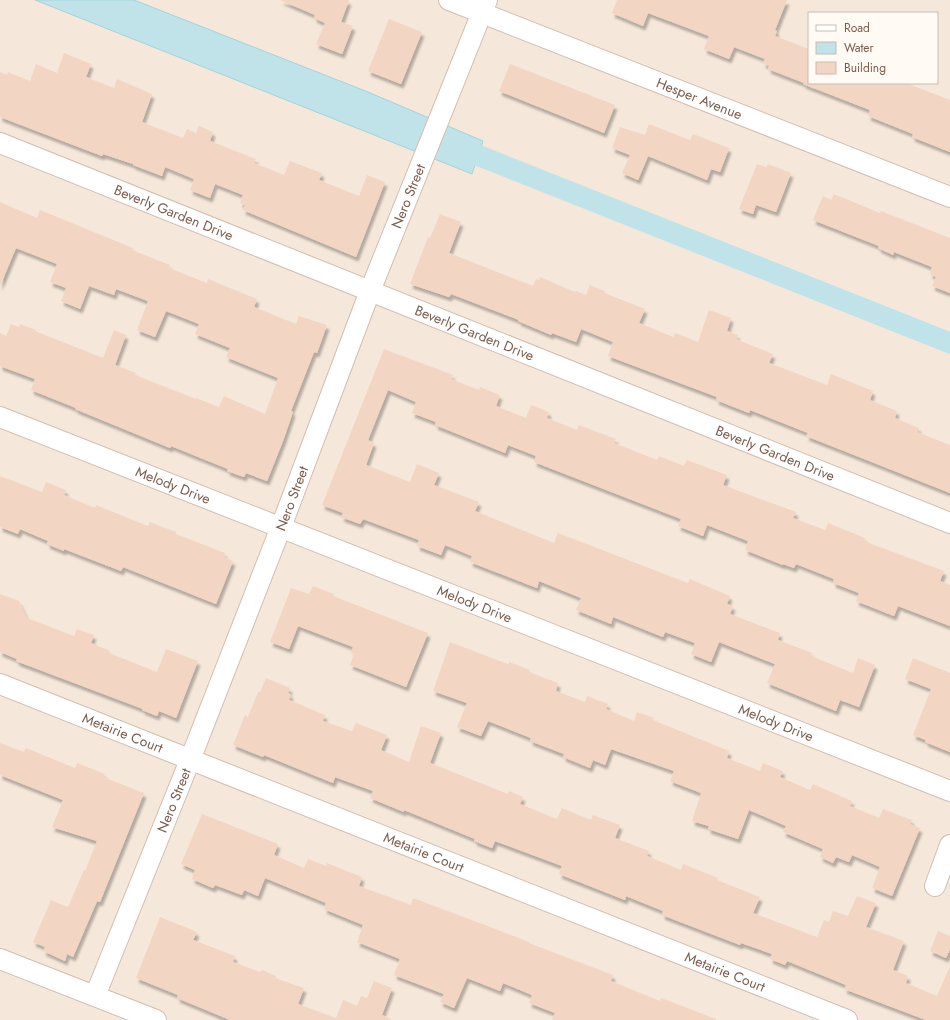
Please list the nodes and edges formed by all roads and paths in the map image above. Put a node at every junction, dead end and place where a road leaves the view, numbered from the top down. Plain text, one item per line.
1 (449, 0) edge
2 (484, 7) edge
3 (0, 143) edge
4 (950, 197) edge
5 (370, 291) junction
6 (0, 417) edge
7 (950, 523) edge
8 (281, 527) junction
9 (0, 684) edge
10 (190, 760) junction
11 (950, 791) edge
12 (950, 846) edge
13 (935, 886) dead end
14 (0, 959) edge
15 (95, 996) junction
16 (156, 1020) edge
17 (847, 1020) edge

1 - 2 street, Hesper Avenue
2 - 4 street, Hesper Avenue
2 - 5 street, Nero Street
3 - 5 street, Beverly Garden Drive
5 - 7 street, Beverly Garden Drive
5 - 8 street, Nero Street
6 - 8 street, Melody Drive
8 - 10 street, Nero Street
8 - 11 street, Melody Drive
9 - 10 street, Metairie Court
10 - 15 street, Nero Street
10 - 17 street, Metairie Court
12 - 13 street
14 - 15 street
15 - 16 street

